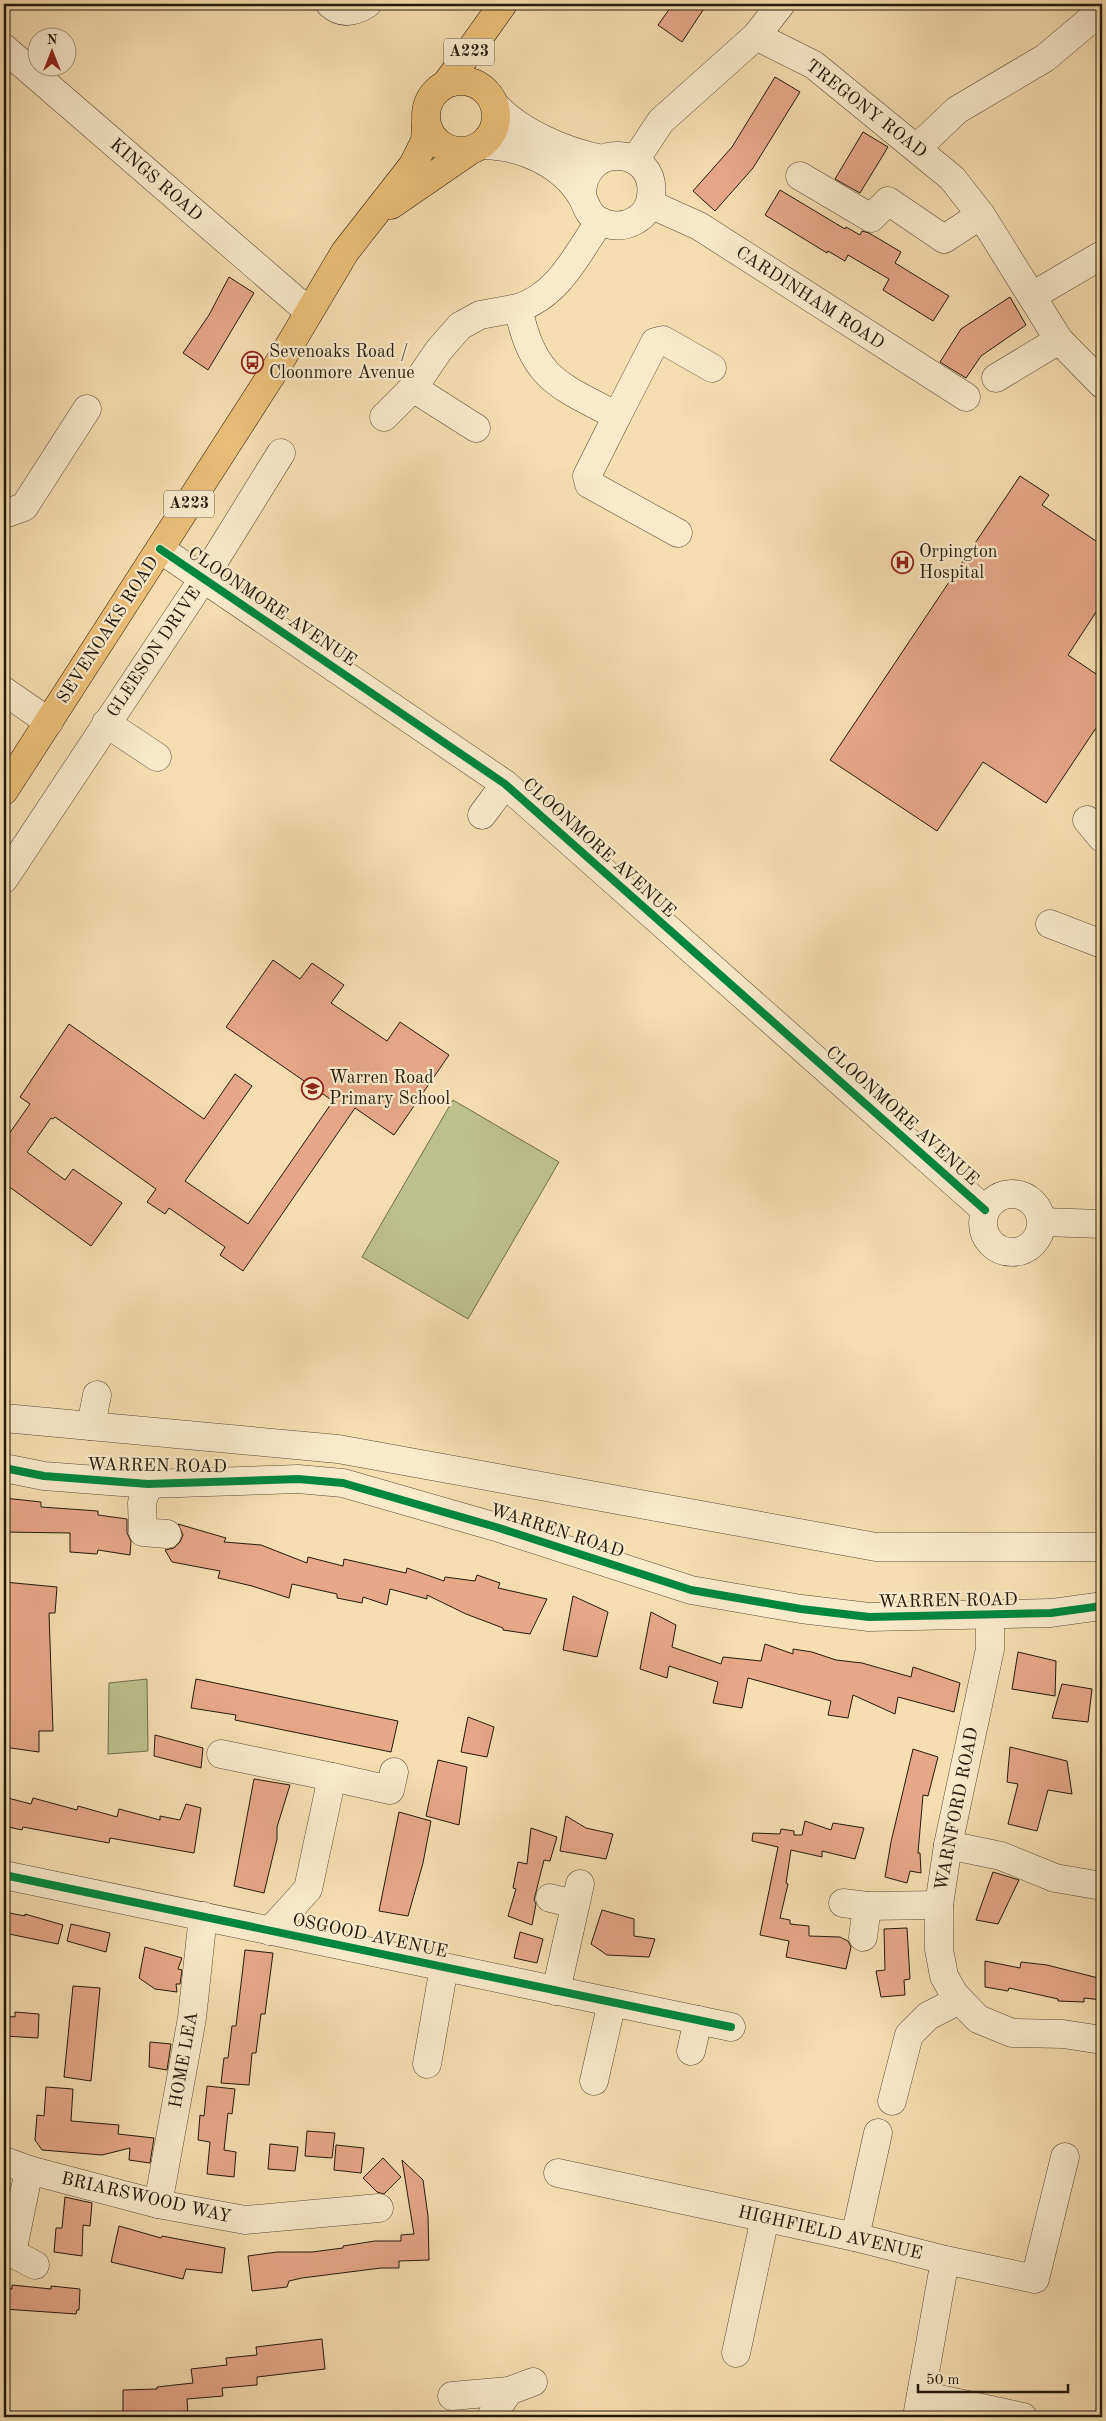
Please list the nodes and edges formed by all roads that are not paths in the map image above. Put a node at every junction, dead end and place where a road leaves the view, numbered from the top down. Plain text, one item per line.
1 (330, 4) edge
2 (781, 4) edge
3 (365, 5) edge
4 (1102, 10) edge
5 (498, 12) edge
6 (756, 36) junction
7 (4, 48) edge
8 (446, 84) junction
9 (491, 99) junction
10 (426, 122) junction
11 (476, 147) junction
12 (917, 148) junction
13 (602, 158) junction
14 (635, 160) junction
15 (800, 176) dead end
16 (582, 197) junction
17 (650, 204) junction
18 (981, 214) junction
19 (373, 216) junction
20 (600, 221) junction
21 (1102, 255) edge
22 (1032, 296) junction
23 (518, 308) junction
24 (310, 310) junction
25 (1059, 340) junction
26 (712, 368) dead end
27 (996, 378) dead end
28 (1102, 384) edge
29 (413, 388) junction
30 (966, 397) dead end
31 (87, 409) dead end
32 (384, 416) dead end
33 (617, 416) junction
34 (476, 428) dead end
35 (281, 452) dead end
36 (4, 514) edge
37 (678, 533) dead end
38 (160, 549) junction
39 (203, 579) junction
40 (4, 691) edge
41 (49, 722) junction
42 (106, 723) junction
43 (157, 758) dead end
44 (505, 784) junction
45 (4, 791) edge
46 (482, 815) dead end
47 (4, 879) edge
48 (1050, 924) dead end
49 (1102, 940) edge
50 (985, 1210) junction
51 (1042, 1222) junction
52 (1102, 1224) edge
53 (97, 1395) dead end
54 (4, 1418) edge
55 (91, 1426) junction
56 (4, 1468) edge
57 (148, 1484) junction
58 (167, 1534) dead end
59 (1102, 1548) edge
60 (1102, 1606) edge
61 (990, 1615) junction
62 (221, 1754) dead end
63 (394, 1772) dead end
64 (332, 1777) junction
65 (948, 1845) junction
66 (4, 1875) edge
67 (1102, 1886) edge
68 (568, 1895) dead end
69 (939, 1905) junction
70 (204, 1916) junction
71 (270, 1931) junction
72 (863, 1937) dead end
73 (444, 1967) junction
74 (556, 1991) junction
75 (959, 2000) junction
76 (612, 2002) junction
77 (698, 2020) junction
78 (731, 2027) dead end
79 (1102, 2040) edge
80 (691, 2051) dead end
81 (427, 2064) dead end
82 (594, 2081) dead end
83 (892, 2101) dead end
84 (878, 2133) dead end
85 (1066, 2157) dead end
86 (4, 2160) edge
87 (29, 2170) junction
88 (558, 2173) dead end
89 (158, 2204) junction
90 (379, 2208) dead end
91 (765, 2218) junction
92 (855, 2237) junction
93 (17, 2258) edge
94 (946, 2260) junction
95 (736, 2353) dead end
96 (452, 2396) dead end
97 (919, 2406) edge
98 (491, 2417) edge
99 (1023, 2417) edge

1 - 3 street
2 - 6 street
4 - 12 street
5 - 8 main road, A223
5 - 9 main road, A223
6 - 12 street, TREGONY ROAD
6 - 14 street
7 - 24 street, KINGS ROAD
8 - 9 main road, A223
8 - 10 main road, A223
9 - 11 main road, A223
9 - 13 street
10 - 11 main road
10 - 19 main road, SEVENOAKS ROAD / A223
11 - 16 street
11 - 19 main road, SEVENOAKS ROAD / A223
12 - 18 street, TREGONY ROAD
13 - 14 street
13 - 16 street
14 - 17 street
15 - 18 street
16 - 20 street
17 - 20 street
17 - 30 street, CARDINHAM ROAD
18 - 22 street, TREGONY ROAD
19 - 24 main road, SEVENOAKS ROAD / A223
20 - 23 street
21 - 22 street
22 - 25 street, TREGONY ROAD
23 - 29 street
23 - 33 street
24 - 38 main road, SEVENOAKS ROAD / A223
25 - 27 street
25 - 28 street, TREGONY ROAD
26 - 33 street
29 - 32 street
29 - 34 street
31 - 36 street
33 - 37 street
35 - 39 street, GLEESON DRIVE
38 - 39 street, CLOONMORE AVENUE
38 - 41 main road, SEVENOAKS ROAD / A223
39 - 42 street, GLEESON DRIVE
39 - 44 street, CLOONMORE AVENUE
40 - 41 street
41 - 45 main road, SEVENOAKS ROAD / A223
42 - 43 street, GLEESON DRIVE
42 - 47 street, GLEESON DRIVE
44 - 46 street, CLOONMORE AVENUE
44 - 50 street, CLOONMORE AVENUE
48 - 49 street
50 - 51 street, CLOONMORE AVENUE
50 - 51 street, CLOONMORE AVENUE
51 - 52 street
53 - 55 street
54 - 55 street, WARREN ROAD
55 - 59 street, WARREN ROAD
56 - 57 street, WARREN ROAD
57 - 58 street
57 - 61 street, WARREN ROAD
60 - 61 street, WARREN ROAD
61 - 65 street, WARNFORD ROAD
62 - 64 street
63 - 64 street
64 - 71 street
65 - 67 street
65 - 69 street, WARNFORD ROAD
66 - 70 street, OSGOOD AVENUE
68 - 74 street
69 - 72 street
69 - 75 street, WARNFORD ROAD
70 - 71 street, OSGOOD AVENUE
70 - 89 street, HOME LEA
71 - 73 street, OSGOOD AVENUE
73 - 74 street, OSGOOD AVENUE
73 - 81 street
74 - 76 street, OSGOOD AVENUE
75 - 79 street, WARNFORD ROAD
75 - 83 street
76 - 77 street, OSGOOD AVENUE
76 - 82 street
77 - 78 street, OSGOOD AVENUE
77 - 80 street
84 - 92 street
85 - 94 street
86 - 87 street, BRIARSWOOD WAY
87 - 89 street, BRIARSWOOD WAY
87 - 93 street
88 - 91 street, HIGHFIELD AVENUE
89 - 90 street, BRIARSWOOD WAY
91 - 92 street, HIGHFIELD AVENUE
91 - 95 street
92 - 94 street, HIGHFIELD AVENUE
94 - 97 street, HIGHFIELD AVENUE
96 - 98 street
97 - 99 street

